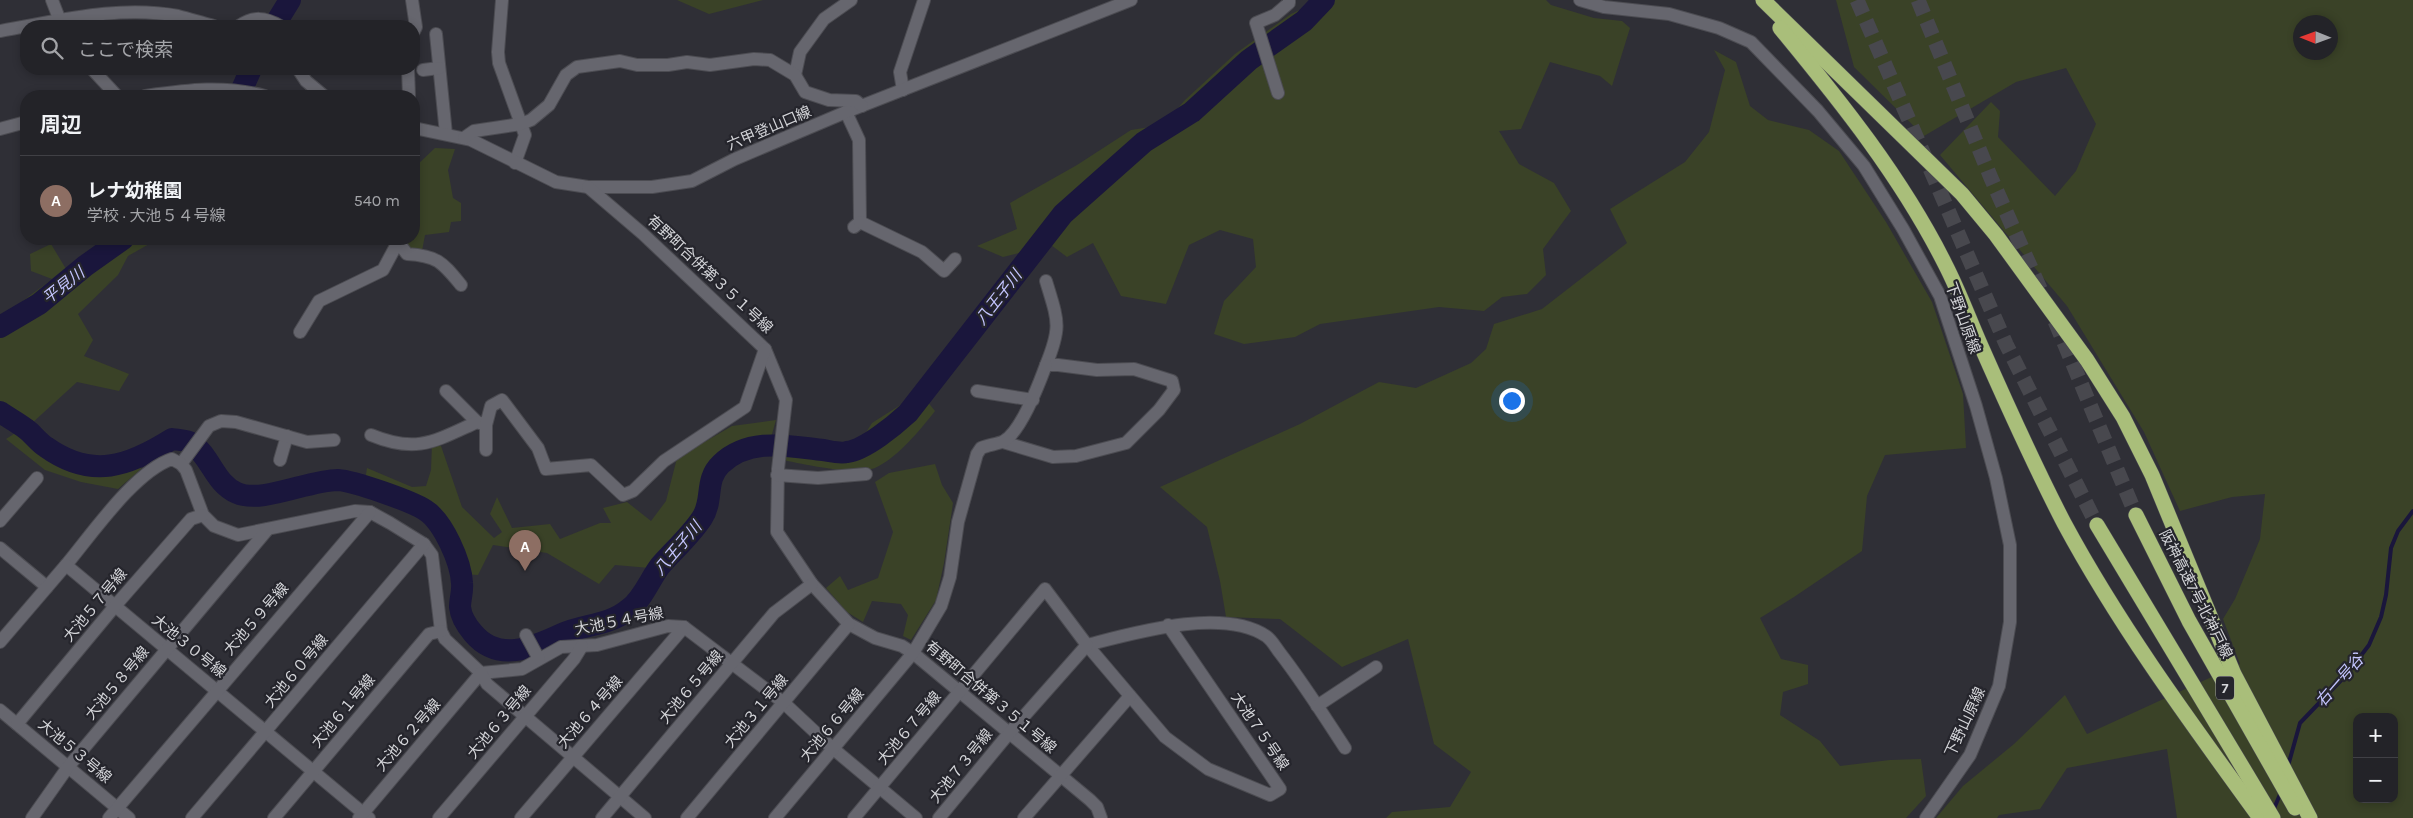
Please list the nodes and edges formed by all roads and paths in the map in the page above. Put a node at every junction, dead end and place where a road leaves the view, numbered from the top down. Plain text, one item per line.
1 (52, 0) edge
2 (412, 0) edge
3 (502, 0) edge
4 (851, 0) edge
5 (924, 0) edge
6 (1131, 0) edge
7 (1289, 0) edge
8 (1580, 0) edge
9 (1756, 0) edge
10 (1763, 0) edge
11 (60, 20) edge
12 (67, 20) edge
13 (192, 20) edge
14 (250, 20) edge
15 (265, 20) edge
16 (415, 20) edge
17 (20, 28) edge
18 (0, 31) edge
19 (436, 34) dead end
20 (439, 68) junction
21 (423, 70) dead end
22 (98, 75) edge
23 (302, 75) edge
24 (408, 75) edge
25 (795, 75) junction
26 (112, 90) edge
27 (184, 90) edge
28 (238, 90) edge
29 (317, 90) edge
30 (409, 90) edge
31 (903, 90) junction
32 (1278, 93) dead end
33 (862, 106) junction
34 (846, 112) junction
35 (20, 124) edge
36 (522, 124) junction
37 (420, 128) edge
38 (0, 129) edge
39 (446, 134) junction
40 (464, 138) junction
41 (515, 163) junction
42 (588, 187) junction
43 (395, 245) edge
44 (401, 245) edge
45 (955, 259) dead end
46 (1046, 281) dead end
47 (462, 285) dead end
48 (300, 332) dead end
49 (765, 349) junction
50 (1046, 365) junction
51 (446, 391) dead end
52 (977, 391) dead end
53 (1033, 400) junction
54 (481, 424) junction
55 (371, 434) dead end
56 (287, 436) junction
57 (334, 440) dead end
58 (1003, 442) junction
59 (486, 450) dead end
60 (280, 460) dead end
61 (183, 461) junction
62 (866, 474) dead end
63 (777, 475) junction
64 (37, 478) dead end
65 (370, 512) junction
66 (204, 515) junction
67 (2136, 515) tunnel mouth
68 (0, 521) edge
69 (2097, 525) tunnel mouth
70 (268, 529) junction
71 (424, 544) junction
72 (0, 548) edge
73 (66, 565) junction
74 (812, 584) junction
75 (47, 588) junction
76 (1045, 589) joint
77 (115, 606) junction
78 (849, 624) junction
79 (1168, 626) junction
80 (684, 628) junction
81 (441, 631) junction
82 (526, 635) dead end
83 (0, 642) edge
84 (1087, 645) junction
85 (582, 646) junction
86 (166, 650) junction
87 (913, 653) junction
88 (538, 657) junction
89 (732, 665) junction
90 (1376, 667) dead end
91 (481, 673) junction
92 (217, 690) junction
93 (960, 691) junction
94 (1130, 696) junction
95 (784, 703) junction
96 (1317, 706) junction
97 (2, 714) edge
98 (524, 716) junction
99 (17, 724) junction
100 (268, 732) junction
101 (1010, 732) junction
102 (1345, 748) dead end
103 (834, 749) junction
104 (572, 757) junction
105 (68, 767) junction
106 (314, 770) junction
107 (1060, 775) junction
108 (880, 788) junction
109 (620, 797) junction
110 (113, 813) edge
111 (364, 816) edge
112 (32, 818) edge
113 (129, 818) edge
114 (192, 818) edge
115 (274, 818) edge
116 (439, 818) edge
117 (521, 818) edge
118 (602, 818) edge
119 (645, 818) edge
120 (687, 818) edge
121 (776, 818) edge
122 (854, 818) edge
123 (916, 818) edge
124 (939, 818) edge
125 (1024, 818) edge
126 (1101, 818) edge
127 (1926, 818) edge
128 (2260, 818) edge
129 (2274, 818) edge
130 (2301, 818) edge
131 (2310, 818) edge

1 - 11 street
2 - 16 street
3 - 36 street
4 - 25 street
5 - 31 street
6 - 31 street, 六甲登山口線
7 - 32 street
8 - 127 street, 下野山原線
9 - 128 highway
10 - 131 highway
12 - 13 street
14 - 15 street
17 - 18 street
19 - 20 street
20 - 21 street
20 - 39 street
22 - 26 street
23 - 29 street
24 - 30 street
25 - 33 street
25 - 36 street
27 - 28 street
31 - 33 street, 六甲登山口線
33 - 34 street, 六甲登山口線
34 - 42 street, 六甲登山口線
34 - 45 street
35 - 38 street
36 - 40 street
36 - 41 street
37 - 39 street, 六甲登山口線
39 - 40 street, 六甲登山口線
40 - 41 street, 六甲登山口線
41 - 42 street, 六甲登山口線
42 - 49 street, 有野町合併第３５１号線
43 - 48 street
44 - 47 street
46 - 50 street
49 - 54 street
49 - 63 street, 有野町合併第３５１号線
50 - 53 street
50 - 58 street
51 - 54 street
52 - 53 street
53 - 58 street
54 - 55 street
54 - 59 street
56 - 57 street
56 - 60 street
56 - 61 street
58 - 87 street, 大池６６号線
61 - 66 street
61 - 73 street
62 - 63 street
63 - 74 street, 有野町合併第３５１号線
64 - 68 street
65 - 70 street
65 - 71 street
65 - 92 street, 大池５９号線
66 - 70 street
66 - 77 street, 大池５７号線
67 - 130 highway, 阪神高速7号北神戸線 / 7
69 - 129 highway, 7
70 - 86 street, 大池５８号線
71 - 81 street
71 - 100 street, 大池６０号線
72 - 75 street
73 - 75 street
73 - 77 street, 大池３０号線
74 - 78 street, 有野町合併第３５１号線
74 - 89 street, 大池６５号線
75 - 83 street
76 - 84 street, 大池７５号線
76 - 93 street, 大池６７号線
77 - 86 street, 大池３０号線
77 - 99 street, 大池５７号線
78 - 87 street, 有野町合併第３５１号線
78 - 95 street, 大池３１号線
79 - 84 street
79 - 94 street, 大池７５号線
79 - 96 street
80 - 85 street, 大池５４号線
80 - 89 street, 大池５４号線
80 - 104 street, 大池６４号線
81 - 91 street
81 - 106 street, 大池６１号線
82 - 88 street
84 - 94 street, 大池７５号線
84 - 101 street, 大池７３号線
85 - 88 street, 大池５４号線
85 - 98 street, 大池６３号線
86 - 92 street, 大池３０号線
86 - 105 street, 大池５８号線
87 - 93 street, 有野町合併第３５１号線
87 - 103 street, 大池６６号線
88 - 91 street, 大池５４号線
89 - 95 street, 大池５４号線
89 - 109 street, 大池６５号線
90 - 96 street
91 - 98 street
91 - 111 street, 大池６２号線
92 - 100 street, 大池３０号線
92 - 110 street, 大池５９号線
93 - 101 street, 有野町合併第３５１号線
93 - 108 street, 大池６７号線
94 - 107 street
95 - 103 street, 大池５４号線
95 - 120 street, 大池３１号線
96 - 102 street
97 - 99 street, 大池５３号線
98 - 104 street
98 - 116 street, 大池６３号線
99 - 105 street, 大池５３号線
100 - 106 street, 大池３０号線
100 - 114 street, 大池６０号線
101 - 107 street, 有野町合併第３５１号線
101 - 124 street, 大池７３号線
103 - 108 street, 大池５４号線
103 - 121 street, 大池６６号線
104 - 109 street
104 - 117 street, 大池６４号線
105 - 110 street, 大池５３号線
105 - 112 street, 大池５８号線
106 - 111 street, 大池３０号線
106 - 115 street, 大池６１号線
107 - 125 street
107 - 126 street, 有野町合併第３５１号線
108 - 122 street, 大池６７号線
108 - 123 street, 大池５４号線
109 - 118 street, 大池６５号線
109 - 119 street
110 - 113 street, 大池５３号線

